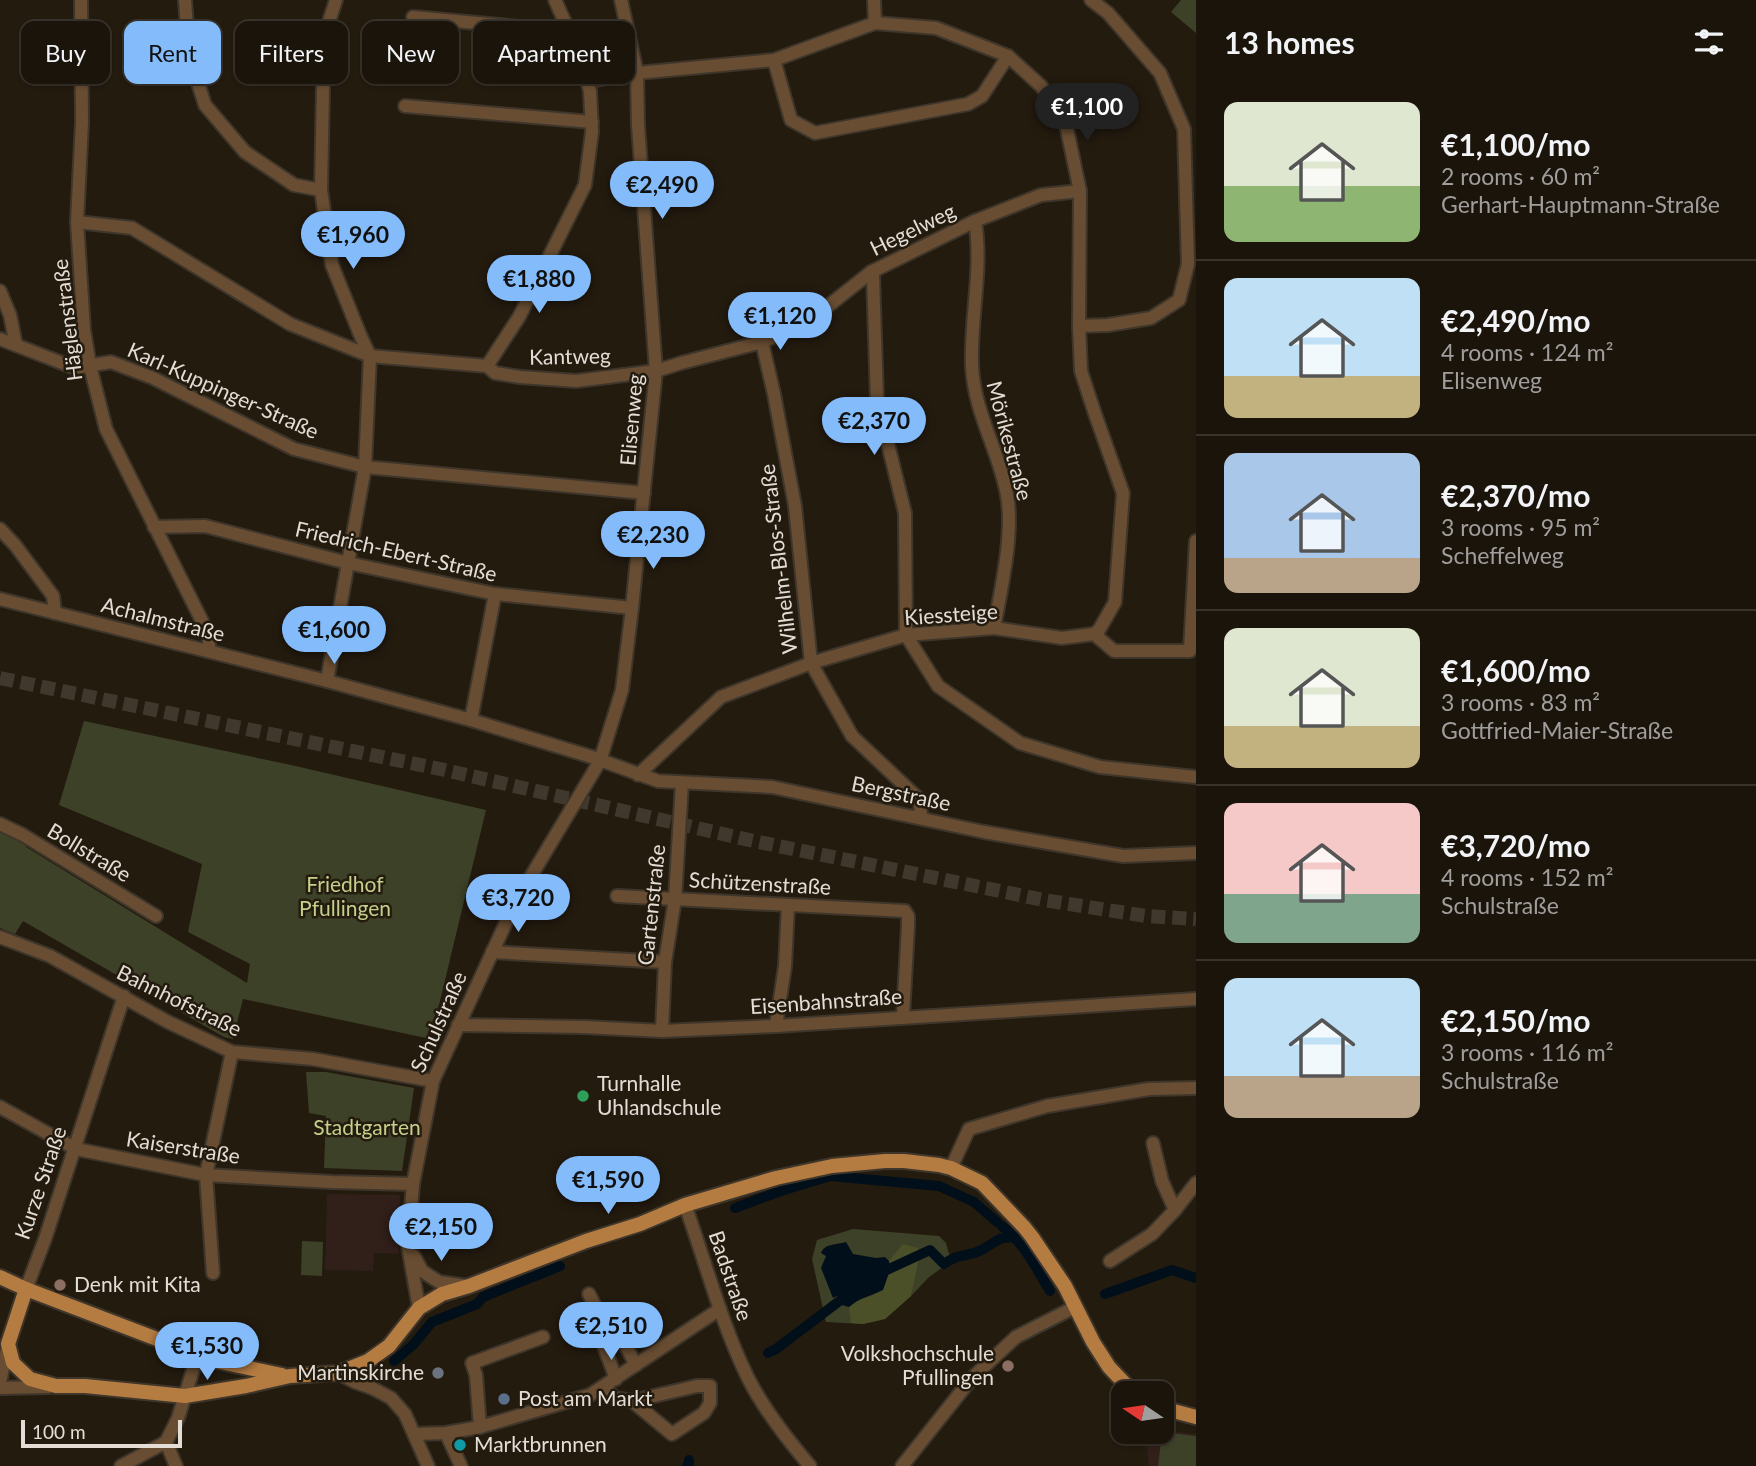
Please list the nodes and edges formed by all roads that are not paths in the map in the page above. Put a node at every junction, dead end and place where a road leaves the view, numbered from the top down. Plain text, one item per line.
1 (81, 0) edge
2 (186, 0) edge
3 (336, 0) edge
4 (555, 0) edge
5 (621, 0) edge
6 (874, 0) edge
7 (1091, 0) edge
8 (413, 17) dead end
9 (564, 21) edge
10 (473, 23) edge
11 (875, 23) junction
12 (1008, 56) junction
13 (774, 60) junction
14 (637, 73) junction
15 (588, 84) edge
16 (405, 106) dead end
17 (592, 122) junction
18 (321, 190) junction
19 (1080, 191) junction
20 (975, 221) junction
21 (77, 222) junction
22 (871, 271) junction
23 (0, 291) edge
24 (1079, 326) junction
25 (0, 340) edge
26 (762, 342) junction
27 (16, 345) junction
28 (370, 356) junction
29 (90, 366) junction
30 (487, 366) junction
31 (656, 371) junction
32 (365, 467) junction
33 (644, 493) junction
34 (154, 527) junction
35 (0, 529) edge
36 (1196, 541) edge
37 (348, 564) junction
38 (495, 594) junction
39 (0, 599) edge
40 (632, 608) junction
41 (55, 613) junction
42 (994, 628) junction
43 (1094, 634) junction
44 (906, 635) junction
45 (209, 651) junction
46 (811, 663) junction
47 (327, 681) junction
48 (471, 720) junction
49 (600, 761) junction
50 (638, 775) junction
51 (1196, 777) edge
52 (682, 783) junction
53 (921, 818) junction
54 (0, 824) edge
55 (1196, 853) edge
56 (617, 896) dead end
57 (676, 899) junction
58 (514, 903) joint
59 (788, 905) junction
60 (156, 916) dead end
61 (0, 937) edge
62 (492, 952) junction
63 (665, 962) junction
64 (124, 996) junction
65 (1196, 999) edge
66 (903, 1017) junction
67 (458, 1025) junction
68 (776, 1026) junction
69 (662, 1031) junction
70 (232, 1052) junction
71 (433, 1081) junction
72 (1196, 1088) edge
73 (0, 1107) edge
74 (1153, 1143) dead end
75 (76, 1149) junction
76 (951, 1168) junction
77 (206, 1175) junction
78 (413, 1184) junction
79 (1196, 1184) edge
80 (685, 1205) junction
81 (1175, 1210) junction
82 (408, 1246) junction
83 (1110, 1261) dead end
84 (213, 1273) dead end
85 (0, 1277) edge
86 (469, 1286) junction
87 (26, 1289) junction
88 (589, 1294) dead end
89 (1075, 1307) junction
90 (419, 1308) junction
91 (720, 1309) junction
92 (602, 1328) junction
93 (542, 1337) dead end
94 (578, 1340) dead end
95 (8, 1344) junction
96 (197, 1357) junction
97 (636, 1365) junction
98 (338, 1373) junction
99 (290, 1377) junction
100 (1122, 1381) edge
101 (0, 1382) edge
102 (610, 1383) junction
103 (56, 1387) junction
104 (0, 1388) edge
105 (185, 1396) junction
106 (632, 1401) junction
107 (1174, 1411) edge
108 (1196, 1417) edge
109 (480, 1427) junction
110 (446, 1433) junction
111 (414, 1434) junction
112 (166, 1442) junction
113 (121, 1466) edge
114 (176, 1466) edge
115 (428, 1466) edge
116 (461, 1466) edge
117 (810, 1466) edge
118 (902, 1466) edge

1 - 21 street, Häglenstraße
2 - 18 street
3 - 18 street
4 - 9 street
5 - 14 street, Elisenweg
6 - 11 street
7 - 24 street
8 - 10 street
11 - 12 street
11 - 13 street
12 - 13 street
12 - 19 street
13 - 14 street
14 - 31 street, Elisenweg
15 - 17 street
16 - 17 street
17 - 30 street
18 - 28 street
19 - 20 street, Hegelweg
19 - 24 street
20 - 22 street, Hegelweg
20 - 42 street, Mörikestraße
21 - 28 street, Kantweg
21 - 29 street, Häglenstraße
22 - 26 street, Hegelweg
22 - 44 street
23 - 27 street
24 - 43 street
25 - 27 street, Karl-Kuppinger-Straße
26 - 31 street, Hegelweg
26 - 46 street, Wilhelm-Blos-Straße
27 - 29 street, Karl-Kuppinger-Straße
28 - 30 street, Kantweg
28 - 32 street
29 - 32 street, Karl-Kuppinger-Straße
29 - 34 street, Häglenstraße
30 - 31 street, Kantweg
31 - 33 street, Elisenweg
32 - 33 street, Karl-Kuppinger-Straße
32 - 37 street
33 - 40 street, Elisenweg
34 - 37 street, Friedrich-Ebert-Straße
34 - 45 street, Häglenstraße
35 - 41 street
36 - 43 street
37 - 38 street, Friedrich-Ebert-Straße
37 - 47 street
38 - 40 street, Friedrich-Ebert-Straße
38 - 48 street
39 - 41 street, Achalmstraße
40 - 49 street, Elisenweg
41 - 45 street, Achalmstraße
42 - 43 street, Kiessteige
42 - 44 street, Kiessteige
44 - 46 street, Kiessteige
44 - 51 street
45 - 47 street, Achalmstraße
46 - 50 street, Kiessteige
46 - 53 street, Wilhelm-Blos-Straße
47 - 48 street, Achalmstraße
48 - 49 street, Achalmstraße
49 - 50 street, Bergstraße
49 - 58 street, Elisenweg
50 - 52 street, Bergstraße
52 - 53 street, Bergstraße
52 - 57 street, Gartenstraße
53 - 55 street, Bergstraße
54 - 60 street, Bollstraße
56 - 57 street, Schützenstraße
57 - 59 street, Schützenstraße
57 - 63 street, Gartenstraße
58 - 62 street, Schulstraße
59 - 66 street, Schützenstraße
59 - 68 street
61 - 64 street, Bahnhofstraße
62 - 63 street
62 - 67 street, Schulstraße
63 - 69 street, Gartenstraße
64 - 70 street, Bahnhofstraße
64 - 75 street, Kurze Straße
65 - 66 street, Eisenbahnstraße
66 - 68 street, Eisenbahnstraße
67 - 69 street, Eisenbahnstraße
67 - 71 street, Schulstraße
68 - 69 street, Eisenbahnstraße
70 - 71 street, Bahnhofstraße
70 - 77 street
71 - 78 street, Schulstraße
72 - 76 street
73 - 75 street, Kaiserstraße
74 - 81 street
75 - 77 street, Kaiserstraße
75 - 87 street, Kurze Straße
76 - 80 main road
76 - 89 main road
77 - 78 street, Kaiserstraße
77 - 84 street
78 - 82 street, Schulstraße
79 - 81 street
80 - 86 main road
80 - 91 street, Badstraße
81 - 83 street
82 - 86 street
82 - 90 street, Schulstraße
85 - 87 main road
86 - 90 main road
87 - 95 main road, Kurze Straße
87 - 96 main road
88 - 92 street
89 - 100 main road
89 - 118 street
90 - 98 main road
91 - 97 street
91 - 117 street, Badstraße
92 - 94 street
92 - 97 street
92 - 102 street
93 - 109 street
95 - 101 street, Kurze Straße
95 - 103 main road
96 - 99 main road
96 - 105 street
97 - 102 street
98 - 99 main road
98 - 111 street
99 - 105 main road
102 - 106 street
102 - 109 street
103 - 104 street
103 - 105 main road
105 - 112 street
106 - 106 street
107 - 108 main road
109 - 110 street
110 - 111 street
110 - 116 street
111 - 115 street
112 - 113 street
112 - 114 street

